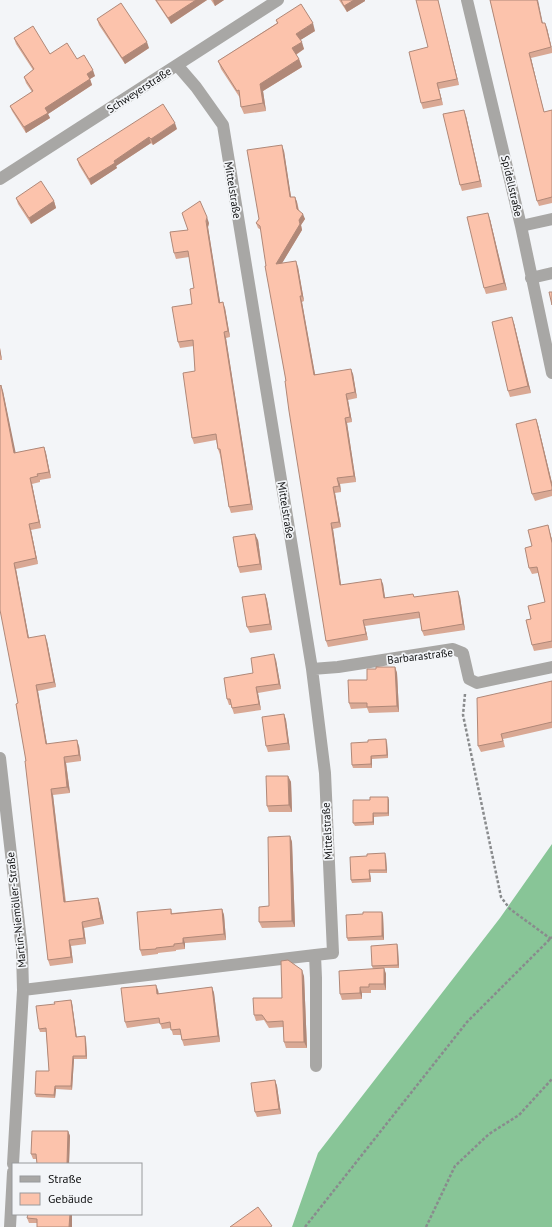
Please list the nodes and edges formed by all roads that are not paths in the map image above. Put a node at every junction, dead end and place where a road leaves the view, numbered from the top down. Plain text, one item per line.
1 (278, 0) edge
2 (468, 0) edge
3 (178, 65) junction
4 (0, 179) edge
5 (552, 219) edge
6 (521, 226) junction
7 (552, 273) edge
8 (531, 278) junction
9 (552, 373) edge
10 (552, 667) edge
11 (312, 669) junction
12 (0, 758) edge
13 (315, 955) junction
14 (23, 990) junction
15 (316, 1066) dead end
16 (14, 1163) edge
17 (12, 1190) edge
18 (10, 1227) edge

1 - 3 street, Schweyerstraße
2 - 6 street, Spidellstraße
3 - 4 street, Schweyerstraße
3 - 11 street, Mittelstraße
5 - 6 street
6 - 8 street, Spidellstraße
7 - 8 street
8 - 9 street, Spidellstraße
10 - 11 street, Barbarastraße
11 - 13 street, Mittelstraße
12 - 14 street, Martin-Niemöller-Straße
13 - 14 street, Mittelstraße
13 - 15 street
14 - 16 street, Martin-Niemöller-Straße
17 - 18 street

